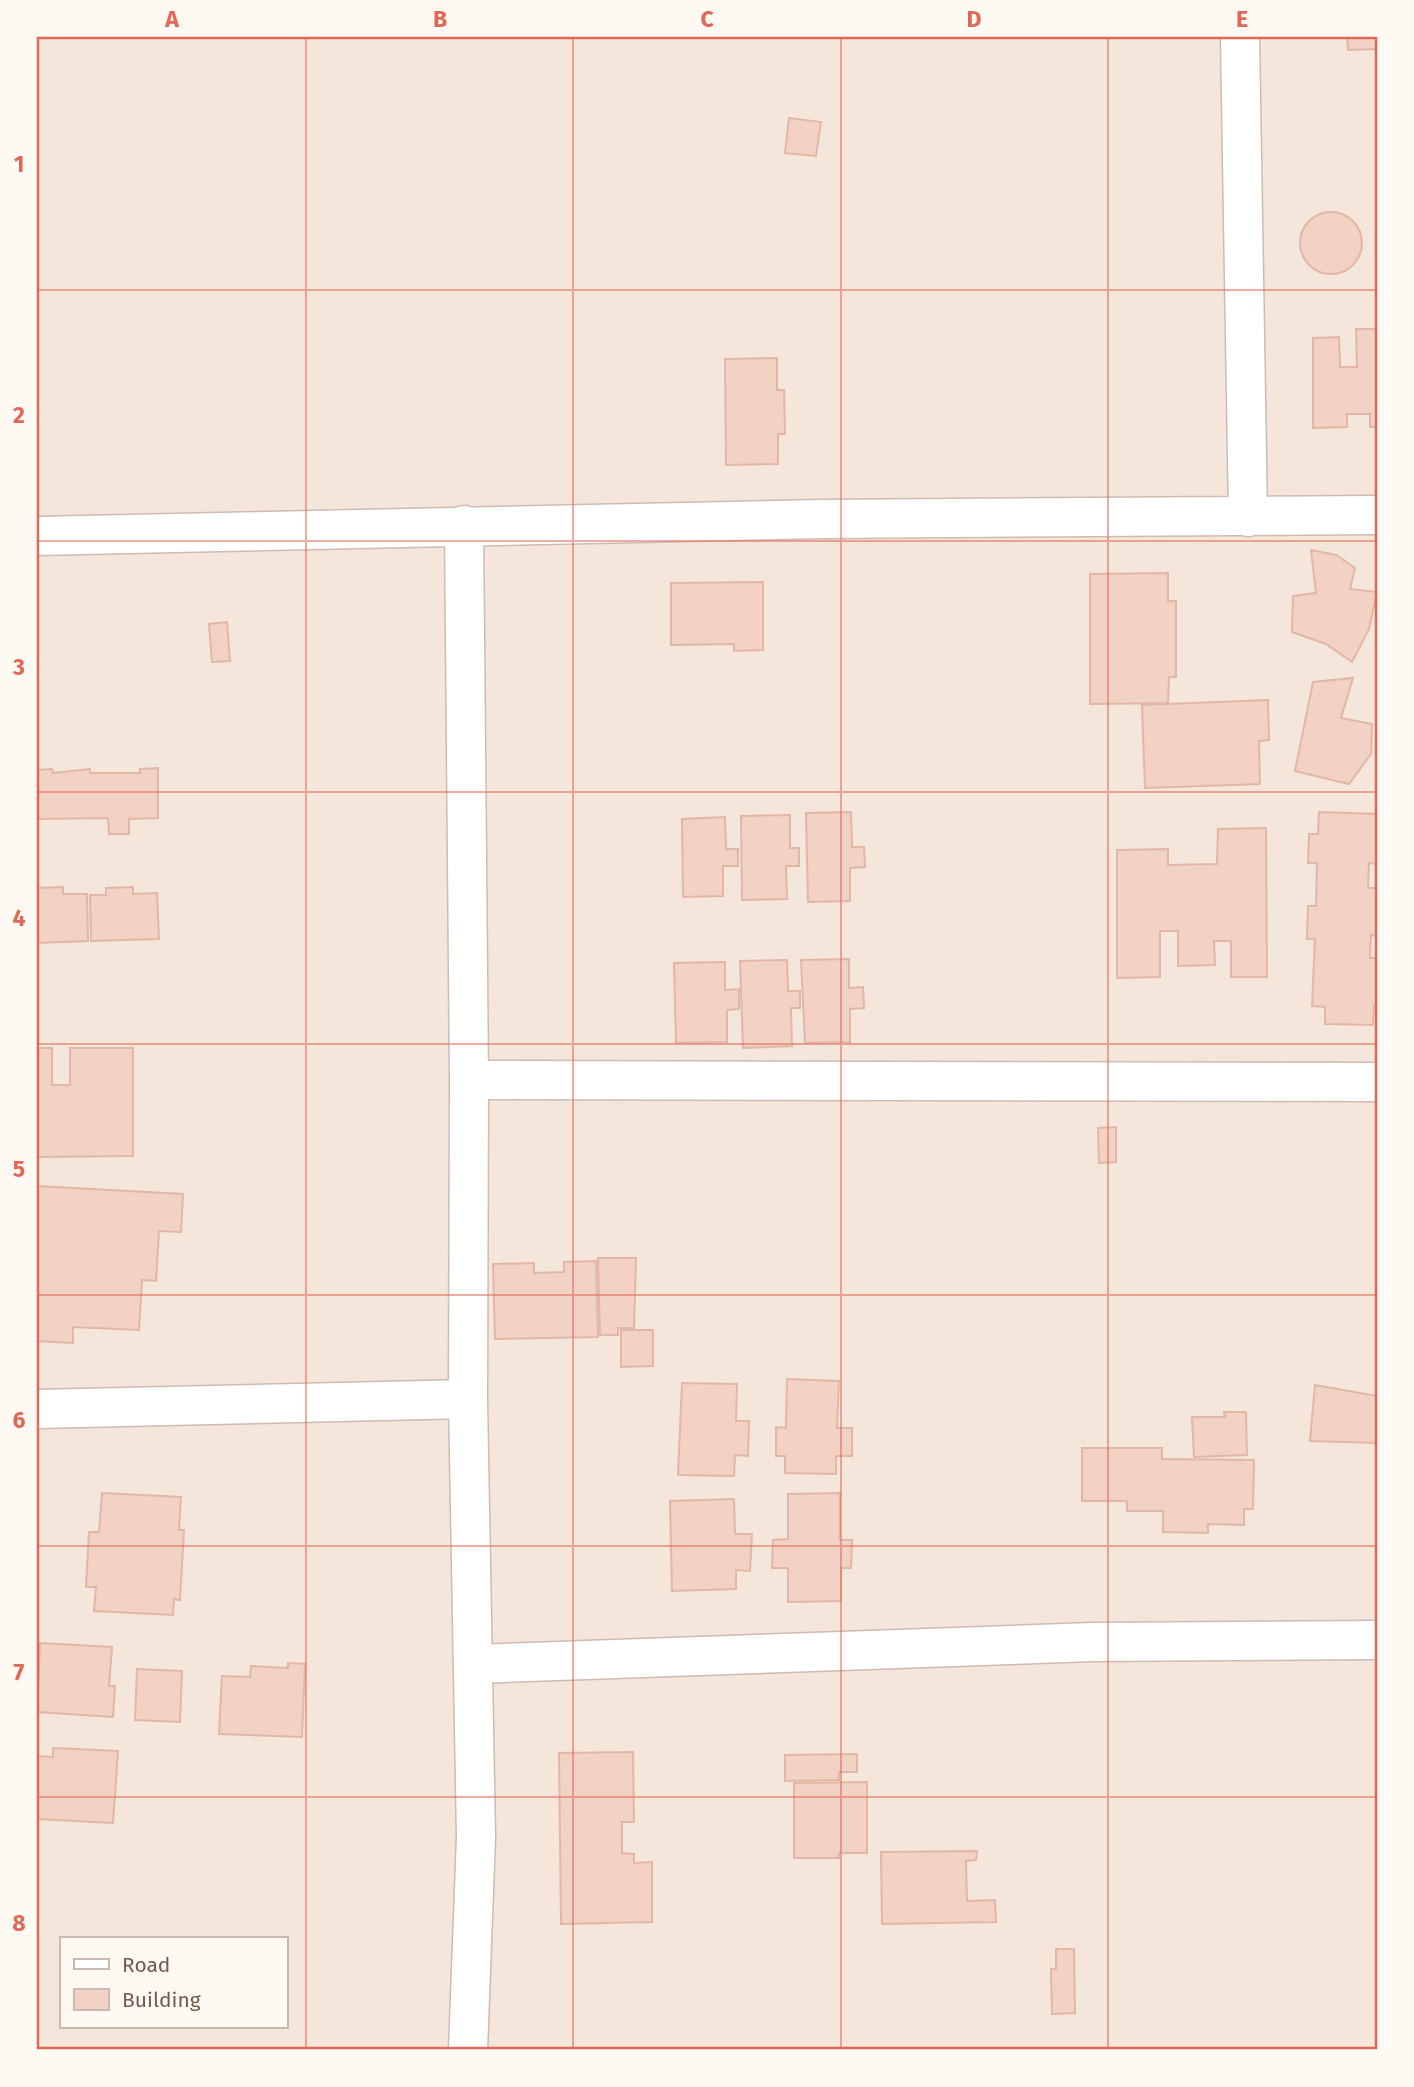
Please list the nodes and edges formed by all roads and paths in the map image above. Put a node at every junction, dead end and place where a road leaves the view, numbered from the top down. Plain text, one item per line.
1 (1240, 37) edge
2 (1377, 515) edge
3 (1248, 517) junction
4 (464, 525) junction
5 (37, 536) edge
6 (469, 1080) junction
7 (1377, 1082) edge
8 (468, 1399) junction
9 (37, 1409) edge
10 (1377, 1640) edge
11 (475, 1664) junction
12 (468, 2050) edge

1 - 3 street
2 - 3 street
3 - 4 street
4 - 5 street
4 - 6 street
6 - 7 street
6 - 8 street
8 - 9 street
8 - 11 street
10 - 11 street
11 - 12 street

